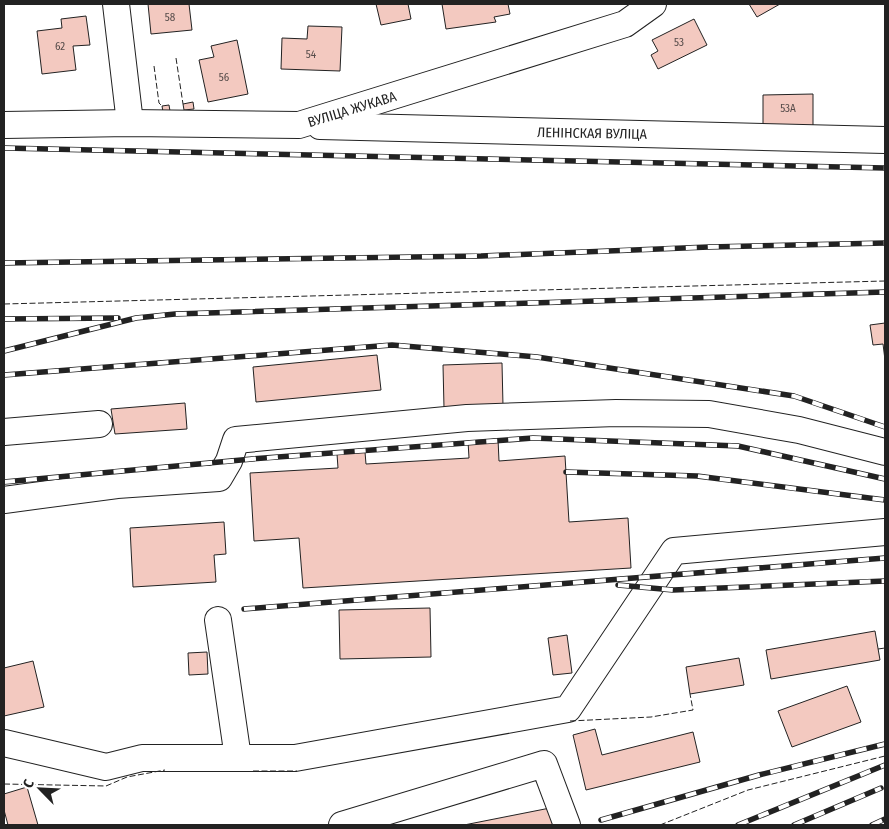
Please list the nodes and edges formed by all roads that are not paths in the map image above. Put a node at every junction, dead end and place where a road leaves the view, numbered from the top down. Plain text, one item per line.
1 (116, 4) edge
2 (653, 4) edge
3 (130, 123) junction
4 (4, 125) edge
5 (299, 125) junction
6 (885, 140) edge
7 (99, 424) dead end
8 (4, 432) edge
9 (885, 452) edge
10 (4, 500) edge
11 (885, 532) edge
12 (218, 620) dead end
13 (4, 743) edge
14 (238, 758) junction
15 (342, 825) edge
16 (567, 825) edge

1 - 3 street
2 - 5 street, ВУЛІЦА ЖУКАВА
3 - 4 street, ВУЛІЦА ЖУКАВА
3 - 5 street, ВУЛІЦА ЖУКАВА
5 - 6 street, ЛЕНІНСКАЯ ВУЛІЦА
7 - 8 street
9 - 10 street
11 - 14 street
12 - 14 street
13 - 14 street
15 - 16 street

